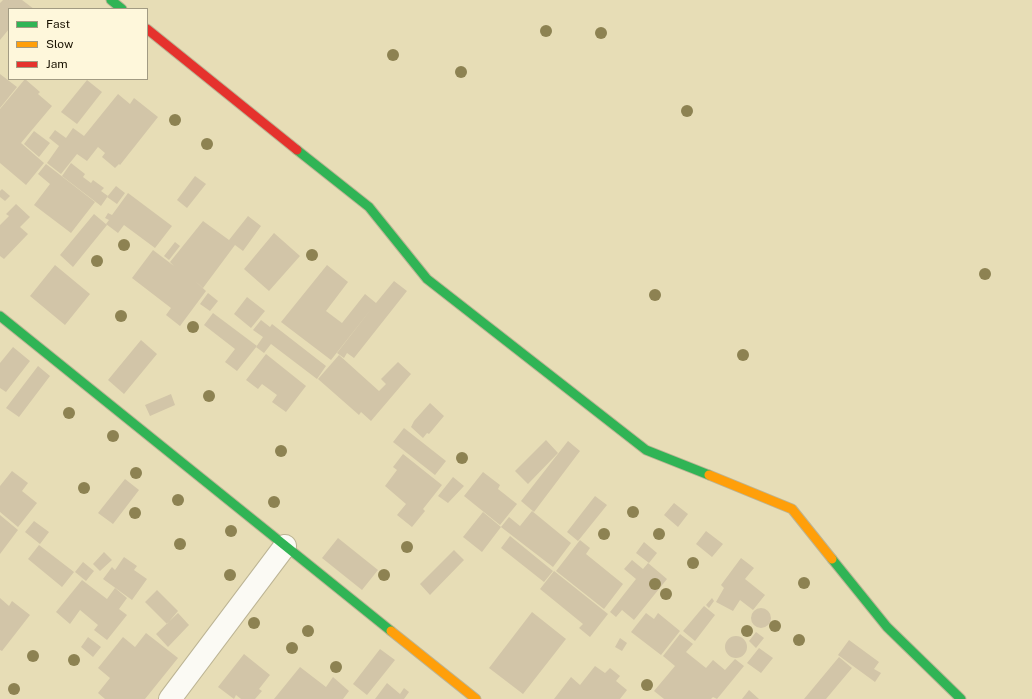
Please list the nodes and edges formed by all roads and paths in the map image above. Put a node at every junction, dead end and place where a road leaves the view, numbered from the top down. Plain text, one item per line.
1 (111, 0) edge
2 (121, 8) edge
3 (148, 30) edge
4 (0, 316) edge
5 (285, 546) junction
6 (170, 699) edge
7 (476, 699) edge
8 (961, 699) edge

1 - 2 street
3 - 8 street
4 - 5 street
5 - 6 street
5 - 7 street

